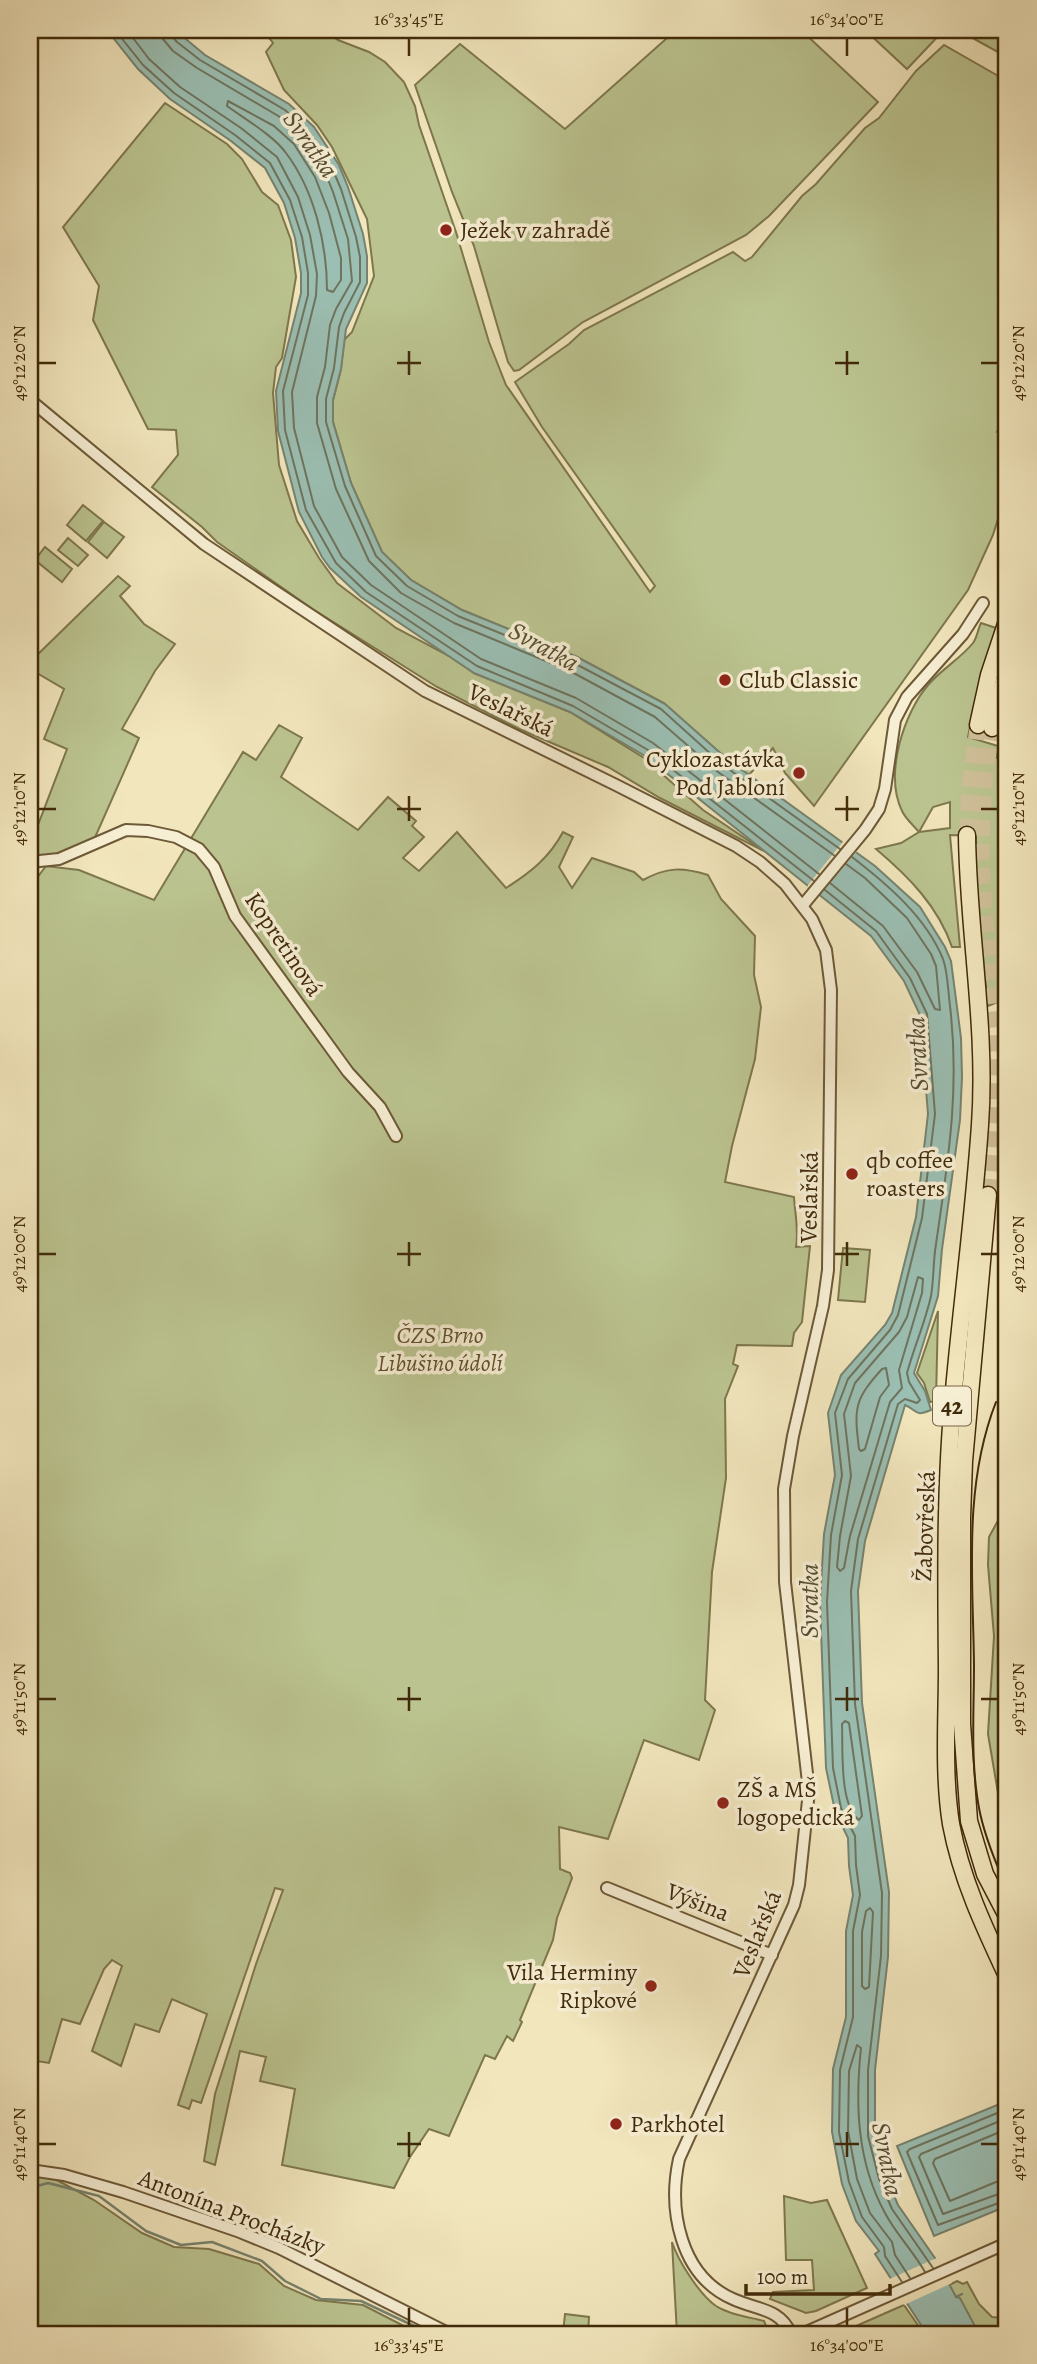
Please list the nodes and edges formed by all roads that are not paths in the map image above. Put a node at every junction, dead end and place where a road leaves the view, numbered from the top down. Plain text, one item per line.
1 (30, 400) edge
2 (983, 603) dead end
3 (1007, 621) edge
4 (1007, 668) edge
5 (967, 835) tunnel mouth
6 (30, 862) edge
7 (803, 905) junction
8 (396, 1136) dead end
9 (988, 1195) tunnel mouth
10 (952, 1828) junction
11 (607, 1888) dead end
12 (998, 1900) junction
13 (1007, 1916) edge
14 (1007, 1929) edge
15 (1007, 1951) edge
16 (772, 1955) junction
17 (1007, 1976) edge
18 (30, 2170) edge
19 (1007, 2243) edge
20 (450, 2334) edge
21 (791, 2334) edge
22 (802, 2334) edge

1 - 7 street, Veslařská
2 - 7 street
3 - 4 highway
5 - 10 highway, Žabovřeská / 42
6 - 8 street, Kopretinová
7 - 16 street, Veslařská
9 - 12 highway, Žabovřeská / 42
10 - 15 highway, 42
10 - 17 highway, Žabovřeská / 42
11 - 16 street, Výšina
12 - 13 highway, Žabovřeská / 42
12 - 14 highway, 42
16 - 21 street, Veslařská
18 - 20 street, Antonína Procházky
19 - 22 street

